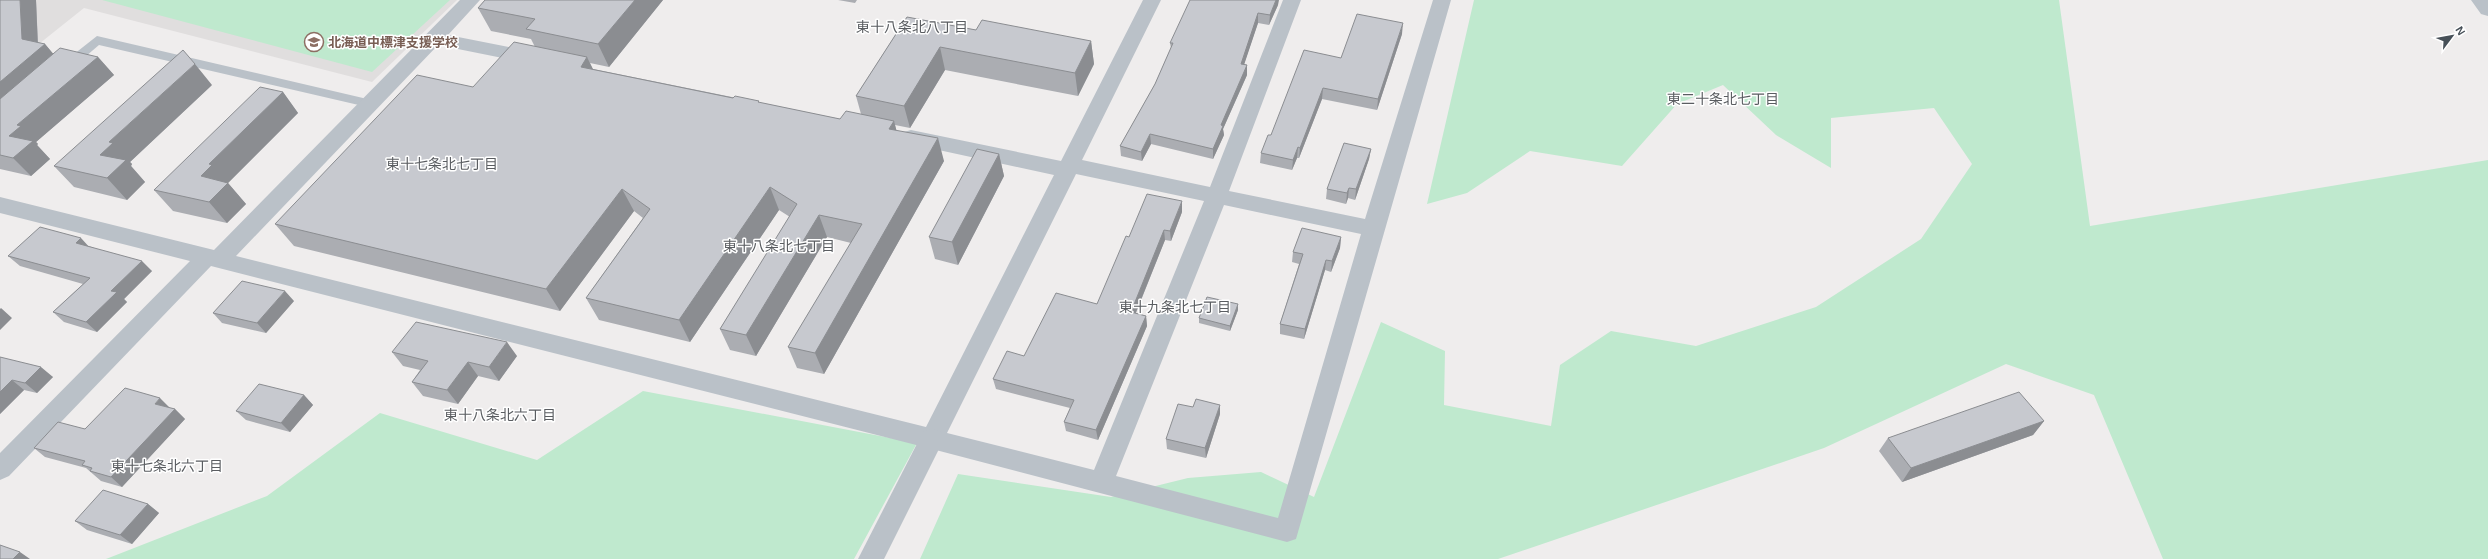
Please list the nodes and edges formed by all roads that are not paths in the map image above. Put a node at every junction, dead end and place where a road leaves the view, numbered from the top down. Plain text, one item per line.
1 (471, 0) edge
2 (1152, 0) edge
3 (1292, 0) edge
4 (1442, 0) edge
5 (2480, 0) edge
6 (2488, 10) edge
7 (434, 38) junction
8 (548, 61) edge
9 (61, 72) edge
10 (363, 102) dead end
11 (889, 132) edge
12 (1069, 167) junction
13 (1217, 196) junction
14 (4, 212) edge
15 (1373, 229) junction
16 (212, 259) junction
17 (932, 439) junction
18 (0, 469) edge
19 (1101, 483) junction
20 (871, 559) edge

1 - 7 street
2 - 12 street
3 - 13 street
4 - 15 street
5 - 6 street
7 - 8 street
7 - 16 street
9 - 10 lane
11 - 12 street
12 - 13 street
12 - 17 street
13 - 15 street
13 - 19 street
14 - 16 street
15 - 19 street
16 - 17 street
16 - 18 street
17 - 19 street
17 - 20 street

